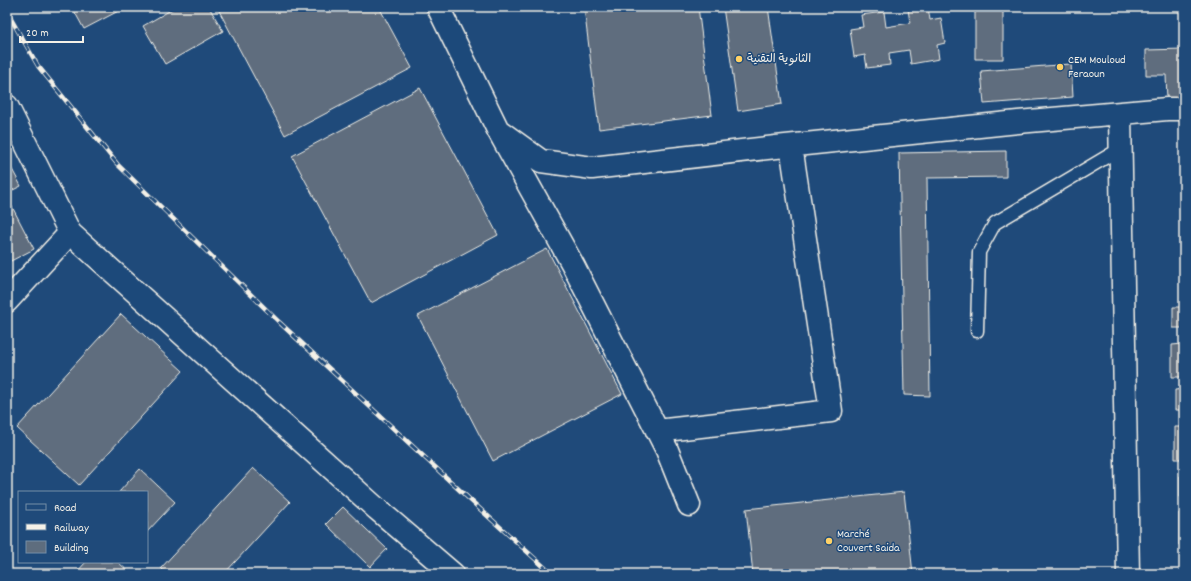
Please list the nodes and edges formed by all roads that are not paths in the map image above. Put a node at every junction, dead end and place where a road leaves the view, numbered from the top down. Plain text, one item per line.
1 (438, 7) edge
2 (7, 106) edge
3 (1184, 109) edge
4 (1120, 114) junction
5 (498, 130) junction
6 (791, 146) junction
7 (1120, 149) junction
8 (70, 233) junction
9 (7, 301) edge
10 (978, 331) dead end
11 (657, 431) junction
12 (689, 505) dead end
13 (453, 574) edge
14 (1128, 574) edge

1 - 5 street
2 - 8 street
3 - 4 street
4 - 6 street
4 - 7 street
5 - 6 street
5 - 11 street
6 - 11 street
7 - 10 lane
7 - 14 street
8 - 9 street
8 - 13 street
11 - 12 street

